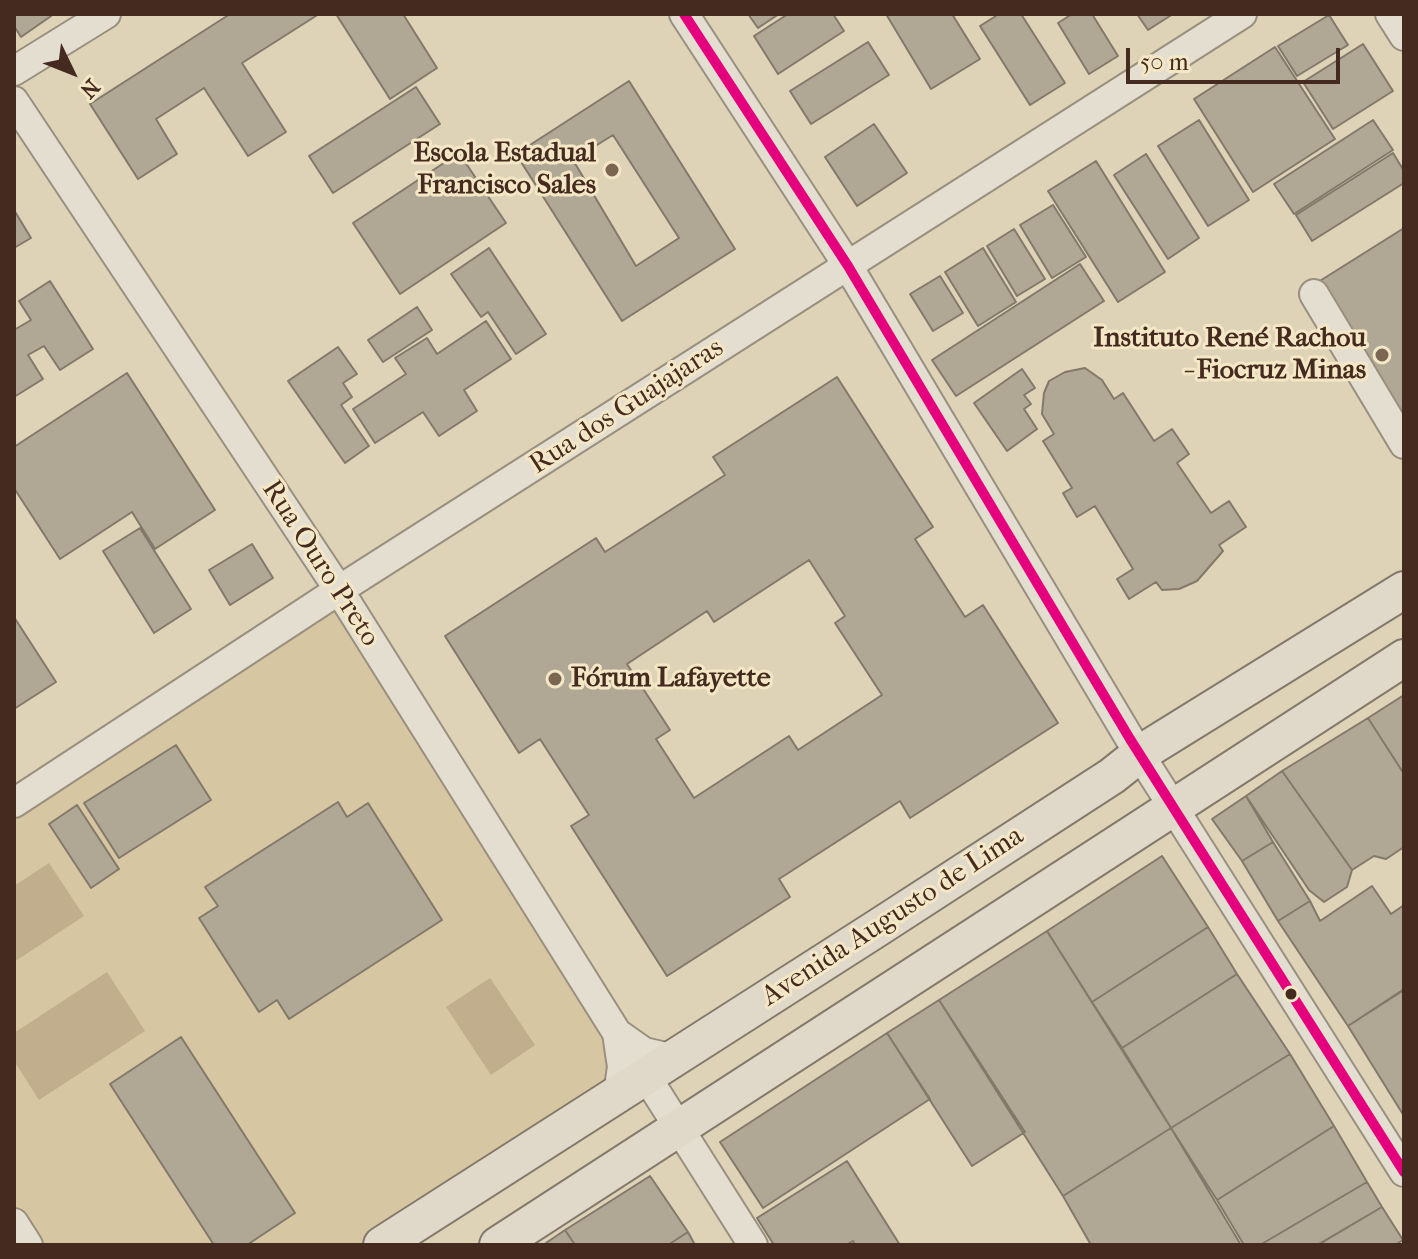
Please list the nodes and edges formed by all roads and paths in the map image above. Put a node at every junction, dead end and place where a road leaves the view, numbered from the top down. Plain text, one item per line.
1 (106, 14) edge
2 (684, 14) edge
3 (1242, 14) edge
4 (1390, 14) edge
5 (1404, 36) edge
6 (14, 71) edge
7 (14, 101) edge
8 (848, 266) junction
9 (1314, 294) dead end
10 (1404, 444) edge
11 (339, 590) junction
12 (1404, 590) edge
13 (1404, 658) edge
14 (1141, 753) junction
15 (14, 803) edge
16 (1171, 806) junction
17 (617, 1033) junction
18 (646, 1076) junction
19 (680, 1129) junction
20 (1404, 1172) edge
21 (14, 1223) edge
22 (28, 1245) edge
23 (382, 1245) edge
24 (498, 1245) edge
25 (753, 1245) edge

1 - 6 street
2 - 8 street
3 - 8 street, Rua dos Guajajaras
4 - 5 street
7 - 11 street, Rua Ouro Preto
8 - 11 street, Rua dos Guajajaras
8 - 14 street
9 - 10 street
11 - 15 street, Rua dos Guajajaras
11 - 17 street, Rua Ouro Preto
12 - 14 main road, Avenida Augusto de Lima
13 - 16 main road
14 - 16 street
14 - 18 main road, Avenida Augusto de Lima
16 - 19 main road
16 - 20 street
17 - 18 street, Rua Ouro Preto
17 - 18 street, Rua Ouro Preto
18 - 19 street
18 - 23 main road, Avenida Augusto de Lima
19 - 24 main road
19 - 25 street
21 - 22 street

